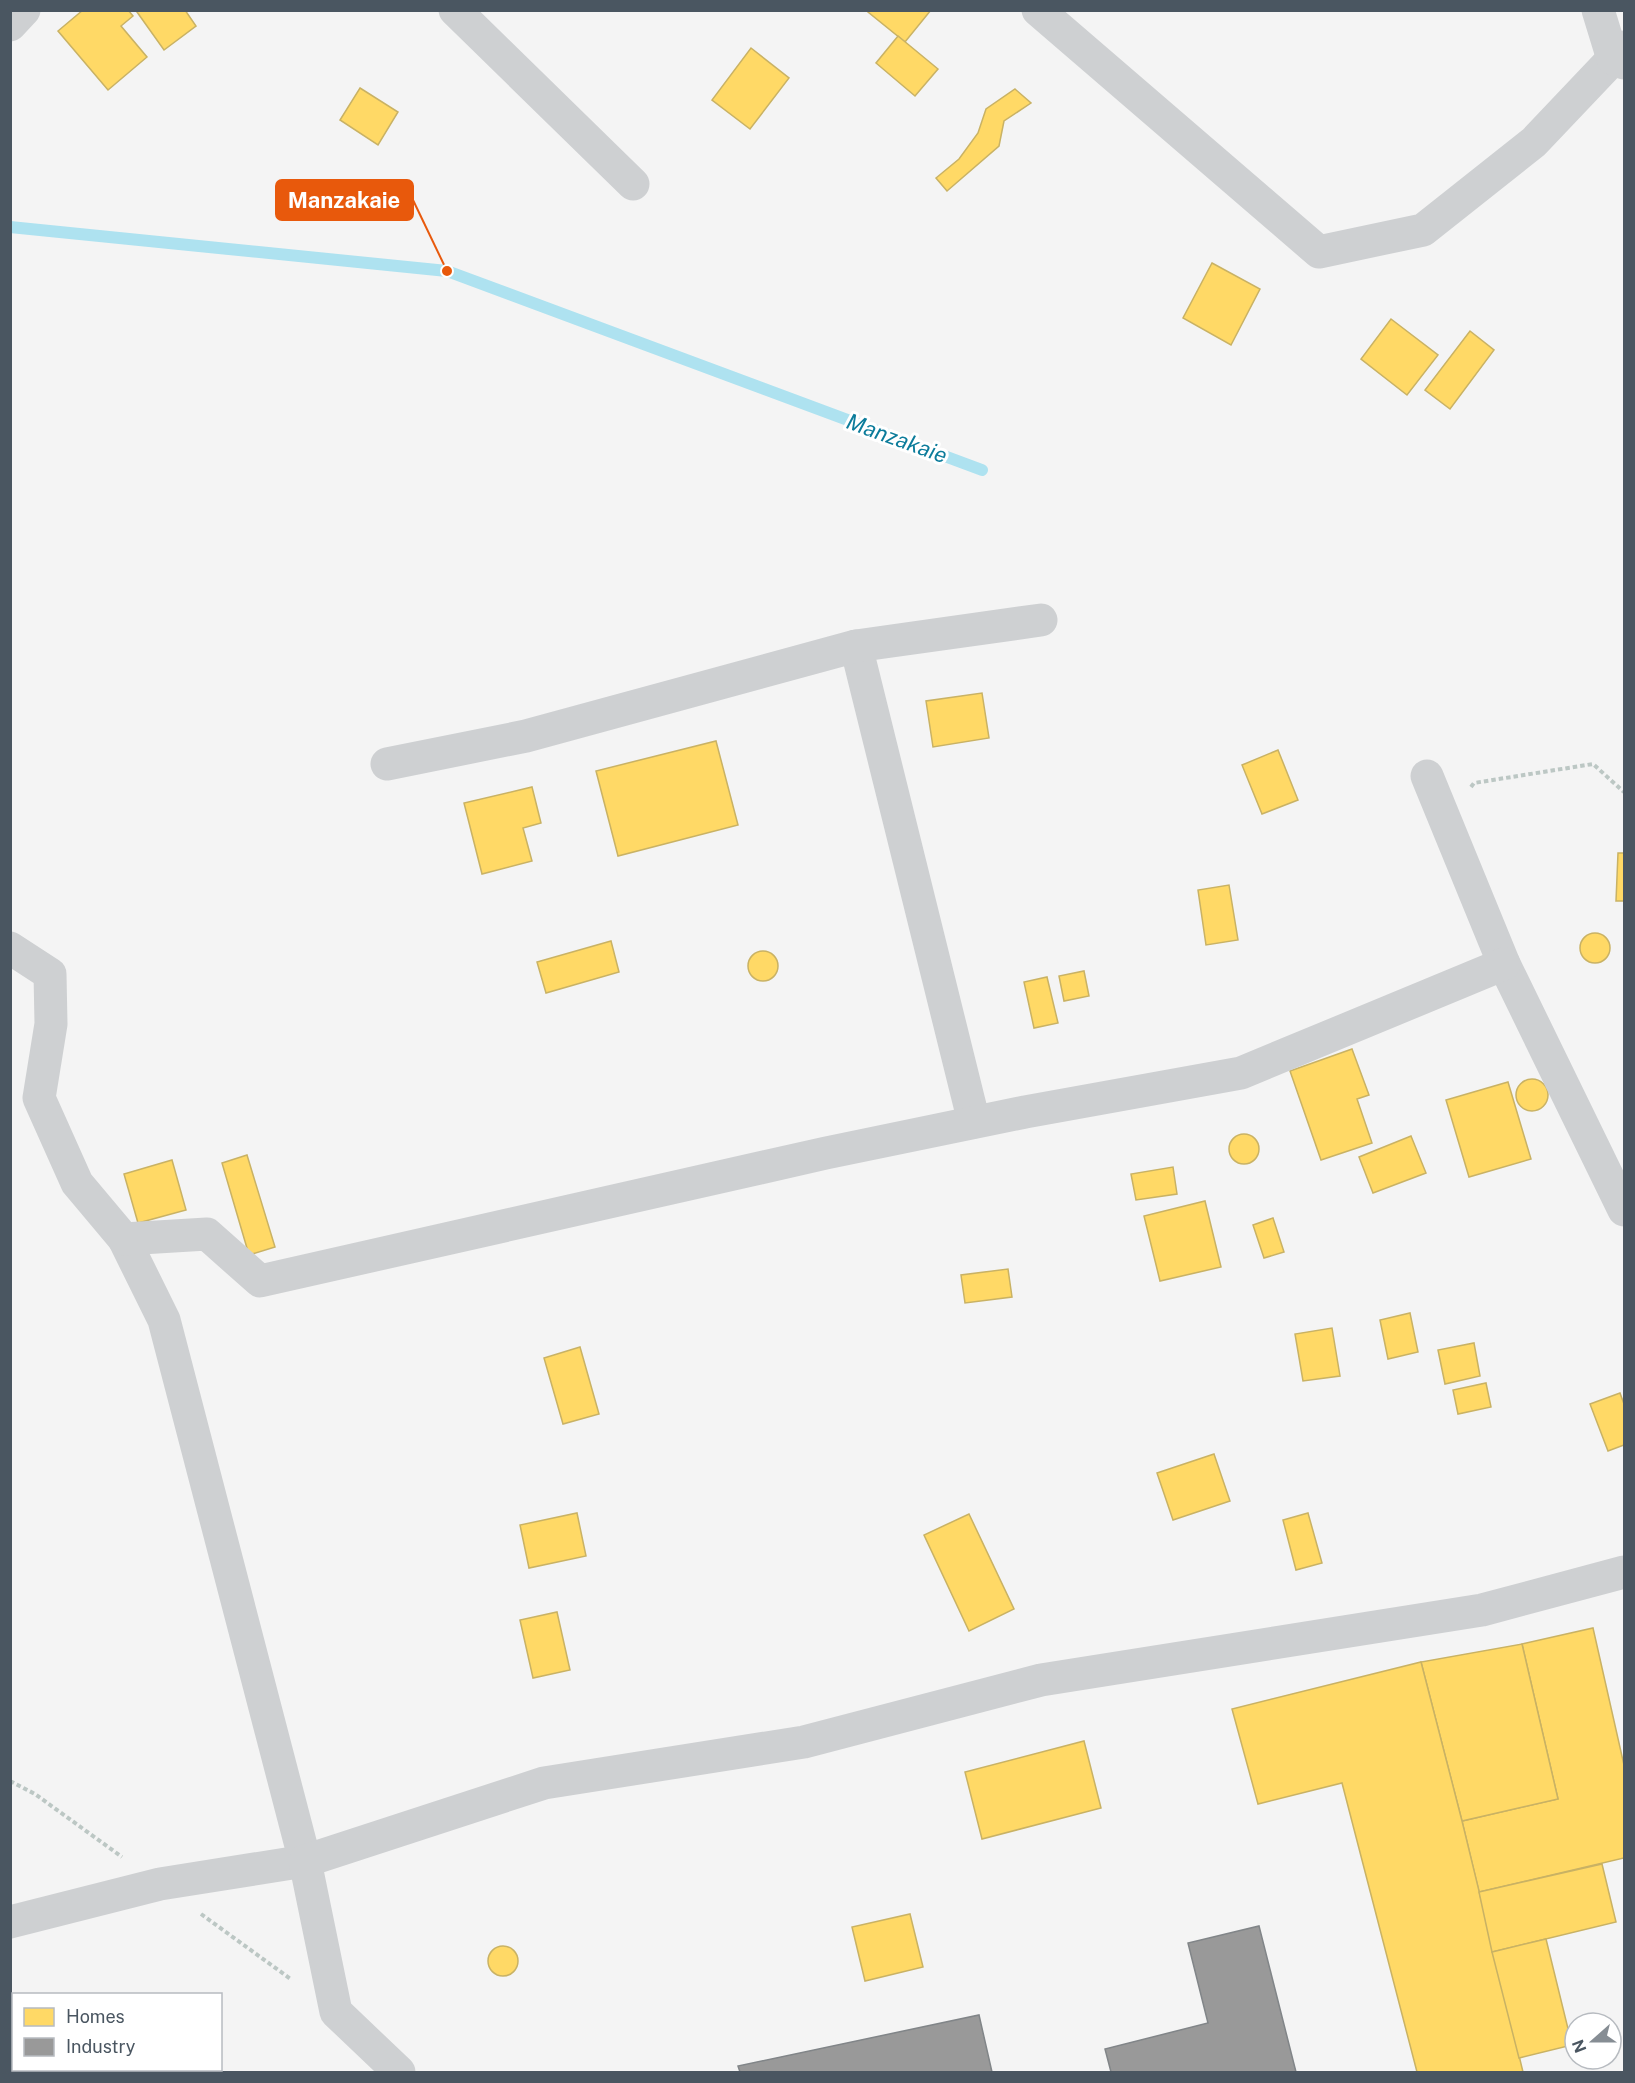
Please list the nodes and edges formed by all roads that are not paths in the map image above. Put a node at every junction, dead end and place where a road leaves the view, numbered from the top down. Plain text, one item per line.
1 (24, 10) edge
2 (455, 10) edge
3 (1038, 10) edge
4 (1598, 10) edge
5 (10, 25) edge
6 (1621, 56) edge
7 (633, 184) dead end
8 (1041, 620) dead end
9 (856, 646) junction
10 (387, 764) dead end
11 (1427, 776) dead end
12 (10, 948) edge
13 (1504, 964) junction
14 (974, 1122) junction
15 (1624, 1210) edge
16 (124, 1239) junction
17 (1624, 1572) edge
18 (305, 1861) junction
19 (10, 1922) edge
20 (399, 2073) edge

1 - 5 street
2 - 7 street
3 - 6 street
4 - 6 street
8 - 9 street
9 - 10 street
9 - 14 street
11 - 13 street
12 - 16 street
13 - 14 street
13 - 15 street
14 - 16 street
16 - 18 street
17 - 18 street
18 - 19 street
18 - 20 street

